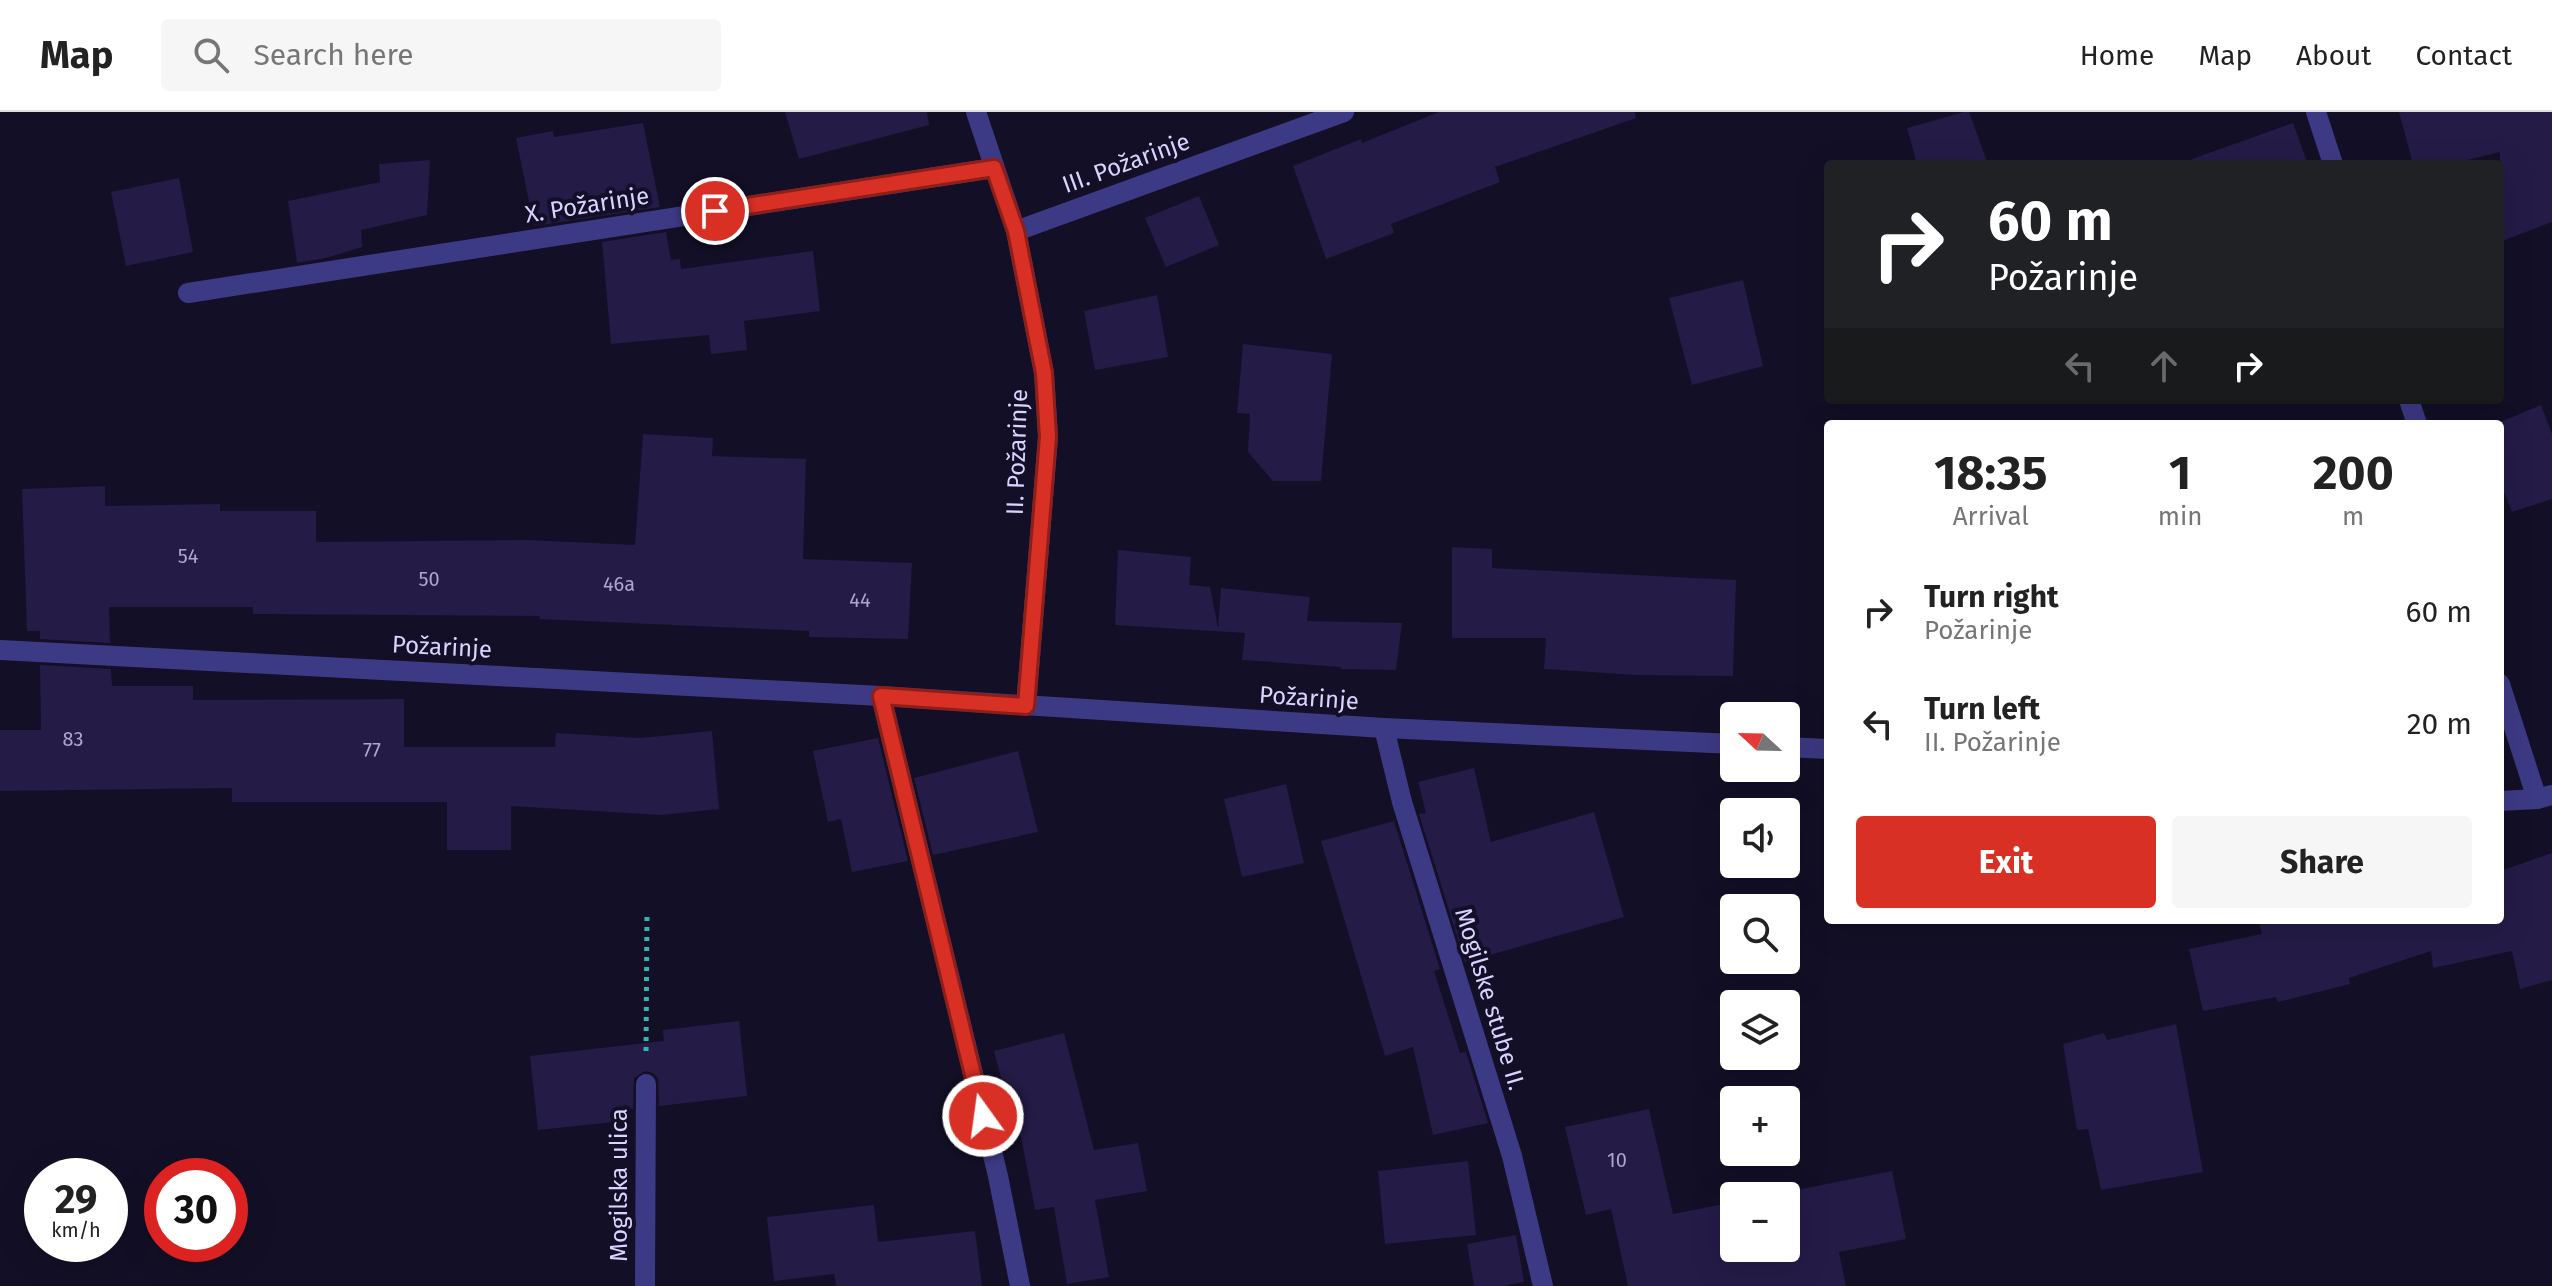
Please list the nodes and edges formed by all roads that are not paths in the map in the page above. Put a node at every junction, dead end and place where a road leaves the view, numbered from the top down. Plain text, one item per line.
1 (976, 112) edge
2 (1344, 112) edge
3 (2316, 112) edge
4 (2332, 160) edge
5 (994, 168) junction
6 (1016, 231) junction
7 (188, 293) dead end
8 (0, 650) edge
9 (2504, 694) edge
10 (881, 696) junction
11 (1026, 706) junction
12 (1384, 728) junction
13 (1720, 743) edge
14 (1800, 748) edge
15 (1824, 749) edge
16 (2544, 797) edge
17 (2504, 801) edge
18 (646, 1084) road end
19 (645, 1286) edge
20 (1020, 1286) edge
21 (1543, 1286) edge

1 - 5 street, II. Požarinje
2 - 6 street, III. Požarinje
3 - 4 street
5 - 6 street, II. Požarinje
5 - 7 street, X. Požarinje
6 - 11 street, II. Požarinje
8 - 10 street, Požarinje
9 - 16 street
10 - 11 street, Požarinje
10 - 20 street
11 - 12 street, Požarinje
12 - 13 street, Požarinje
12 - 21 street, Mogilske stube II.
14 - 15 street
16 - 17 street
18 - 19 street, Mogilska ulica

